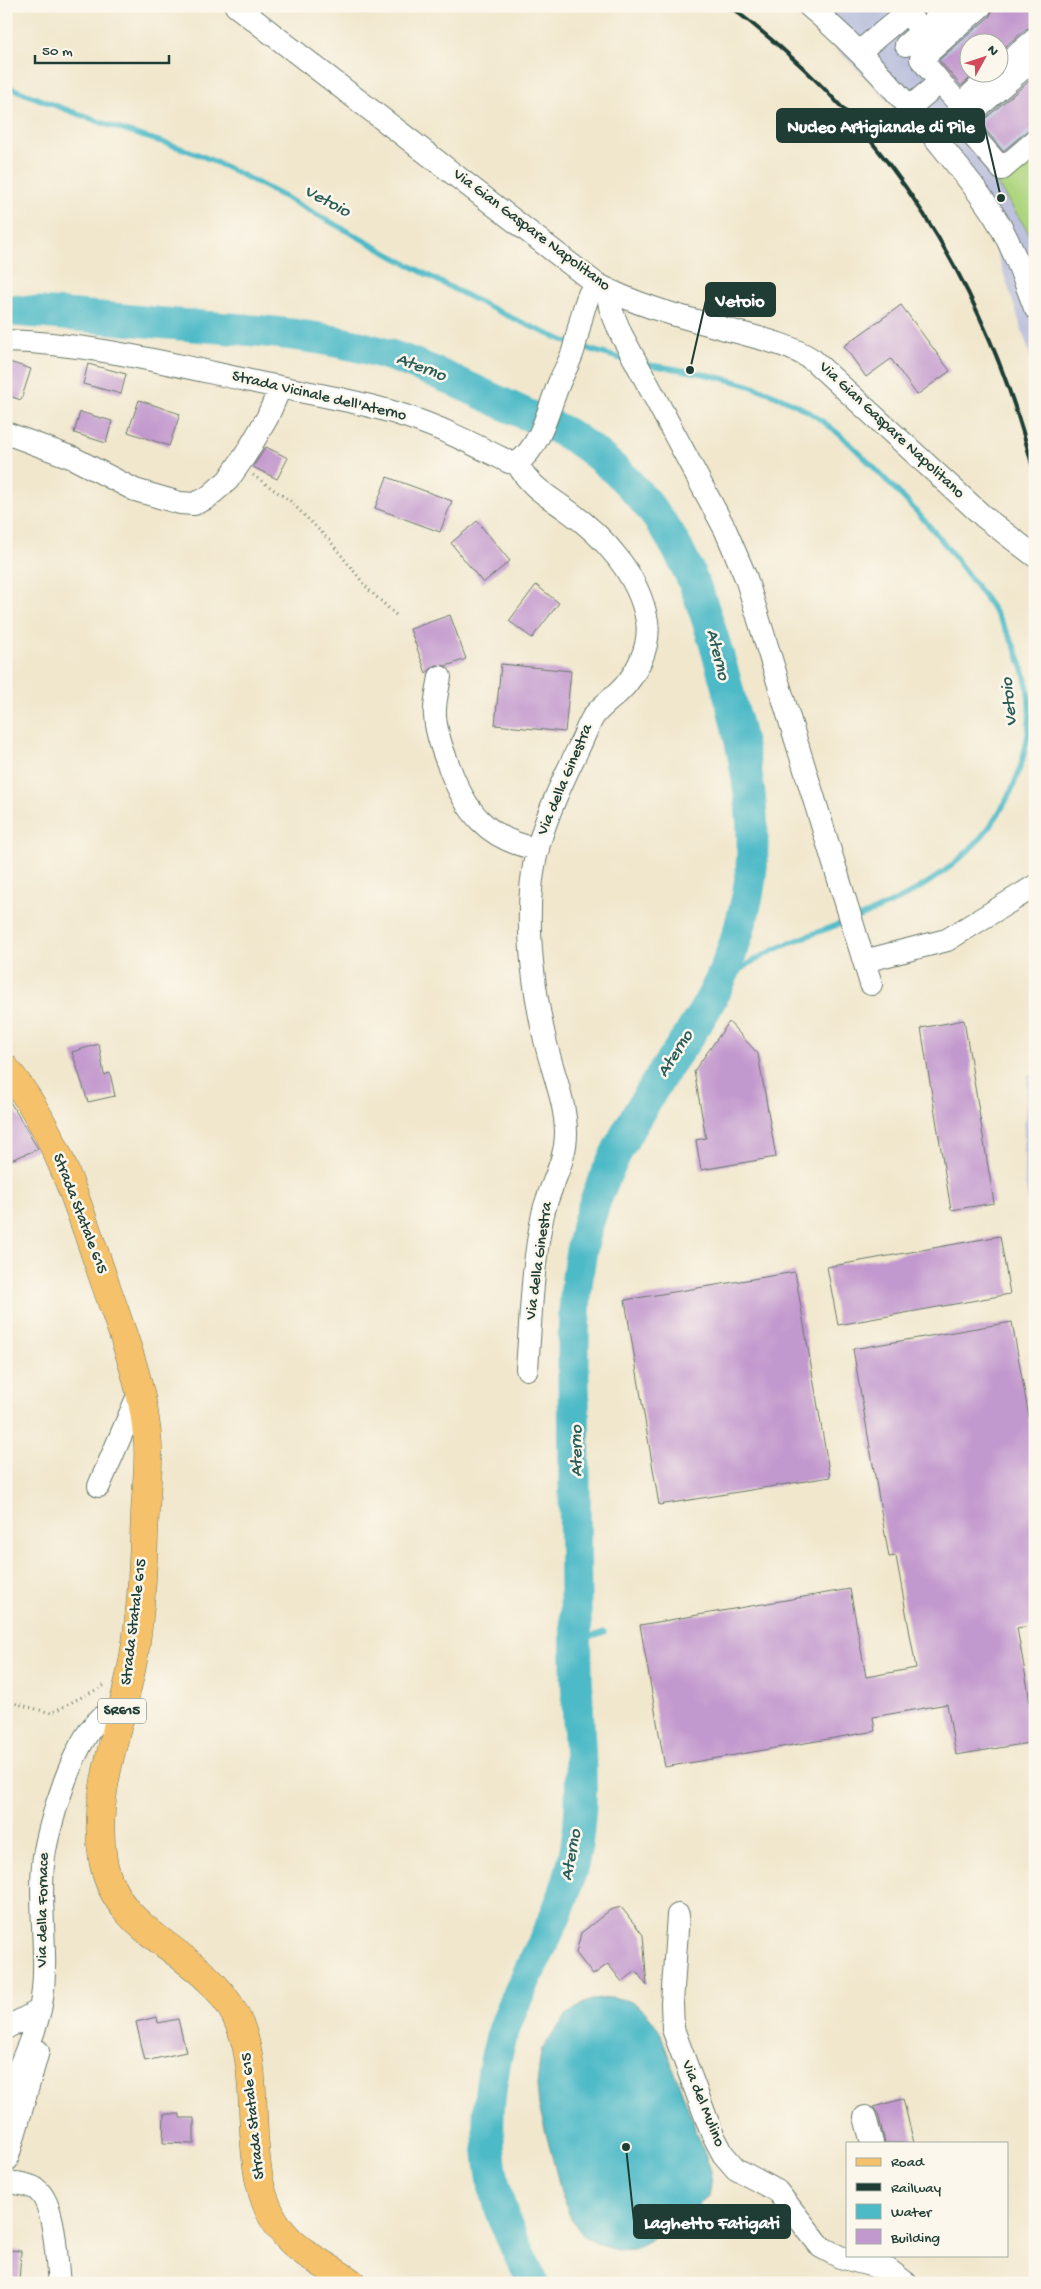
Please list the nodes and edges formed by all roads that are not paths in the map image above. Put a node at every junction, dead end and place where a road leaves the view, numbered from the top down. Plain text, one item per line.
1 (236, 6) edge
2 (809, 6) edge
3 (951, 6) edge
4 (981, 6) edge
5 (1035, 39) edge
6 (859, 52) junction
7 (1035, 58) edge
8 (1008, 62) edge
9 (940, 82) junction
10 (985, 82) edge
11 (910, 107) junction
12 (1035, 141) edge
13 (981, 145) junction
14 (958, 166) junction
15 (601, 286) junction
16 (1035, 308) edge
17 (6, 341) edge
18 (280, 388) junction
19 (6, 433) edge
20 (517, 463) junction
21 (1035, 556) edge
22 (440, 677) dead end
23 (538, 849) junction
24 (1035, 886) edge
25 (864, 961) junction
26 (871, 984) dead end
27 (6, 1070) edge
28 (528, 1369) dead end
29 (140, 1390) junction
30 (99, 1486) dead end
31 (121, 1715) junction
32 (678, 1915) dead end
33 (40, 2006) junction
34 (6, 2028) edge
35 (6, 2101) edge
36 (865, 2117) dead end
37 (872, 2142) edge
38 (7, 2160) edge
39 (6, 2182) edge
40 (902, 2271) edge
41 (58, 2283) edge
42 (352, 2283) edge

1 - 15 street, Via Gian Gaspare Napolitano
2 - 6 street
3 - 6 street
4 - 9 street
5 - 8 street
6 - 11 street
7 - 13 street
9 - 10 street
9 - 11 street
11 - 14 street
12 - 13 street
13 - 14 street
14 - 16 street
15 - 20 street
15 - 21 street, Via Gian Gaspare Napolitano
15 - 25 street
17 - 18 street, Strada Vicinale dell'Aterno
18 - 19 street
18 - 20 street, Strada Vicinale dell'Aterno
20 - 23 street, Via della Ginestra
22 - 23 street
23 - 28 street, Via della Ginestra
24 - 25 street
25 - 26 street
27 - 29 main road, Strada Statale 615 / SR615
29 - 30 street
29 - 31 main road, Strada Statale 615 / SR615
31 - 33 street, Via della Fornace
31 - 42 main road, Strada Statale 615 / SR615
32 - 40 street, Via del Mulino
33 - 34 street
33 - 35 street, Via della Fornace
33 - 38 street
36 - 37 street
39 - 41 street

